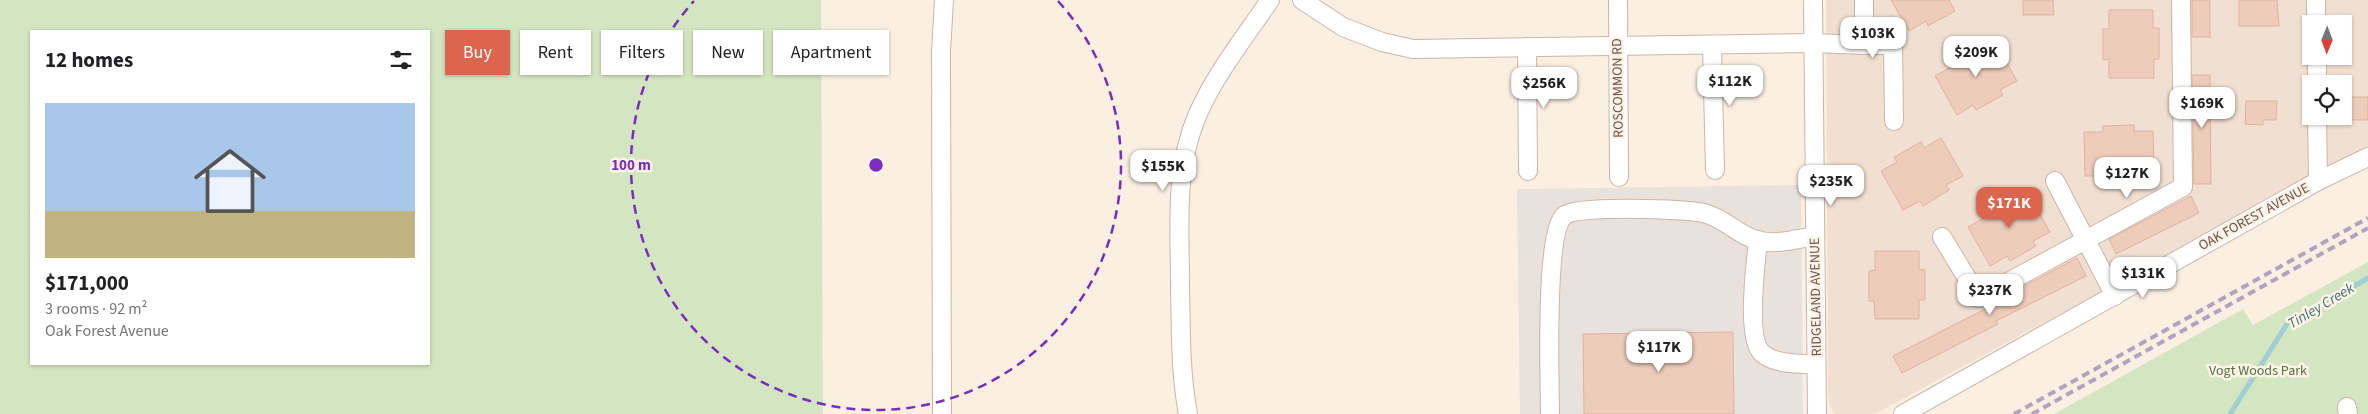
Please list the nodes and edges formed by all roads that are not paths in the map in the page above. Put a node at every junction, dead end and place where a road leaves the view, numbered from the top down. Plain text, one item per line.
1 (944, 0) edge
2 (1270, 0) edge
3 (1302, 0) edge
4 (1618, 0) edge
5 (1813, 0) edge
6 (1864, 0) edge
7 (2181, 0) edge
8 (2316, 0) edge
9 (2316, 15) edge
10 (1813, 43) junction
11 (1712, 45) junction
12 (1864, 45) junction
13 (1618, 46) junction
14 (1527, 47) junction
15 (1894, 121) dead end
16 (2317, 125) edge
17 (2368, 157) edge
18 (1715, 170) dead end
19 (1528, 171) dead end
20 (1619, 177) dead end
21 (2055, 181) dead end
22 (2318, 181) junction
23 (1815, 236) junction
24 (1942, 237) dead end
25 (2086, 239) junction
26 (1758, 240) junction
27 (2115, 296) junction
28 (1816, 365) junction
29 (942, 414) edge
30 (1188, 414) edge
31 (1550, 414) edge
32 (1817, 414) edge
33 (1903, 414) edge

1 - 29 street
2 - 30 street
3 - 14 street
4 - 13 street, ROSCOMMON RD
5 - 10 street, RIDGELAND AVENUE
6 - 12 street
7 - 25 street
8 - 9 street
10 - 11 street
10 - 12 street
10 - 23 street, RIDGELAND AVENUE
11 - 13 street
11 - 18 street
12 - 15 street
13 - 14 street
13 - 20 street, ROSCOMMON RD
14 - 19 street
16 - 22 street
17 - 22 street, OAK FOREST AVENUE
21 - 25 street
22 - 27 street, OAK FOREST AVENUE
23 - 26 street
23 - 28 street, RIDGELAND AVENUE
24 - 25 street
25 - 27 street
26 - 28 street
26 - 31 street
27 - 33 street, OAK FOREST AVENUE
28 - 32 street, RIDGELAND AVENUE

